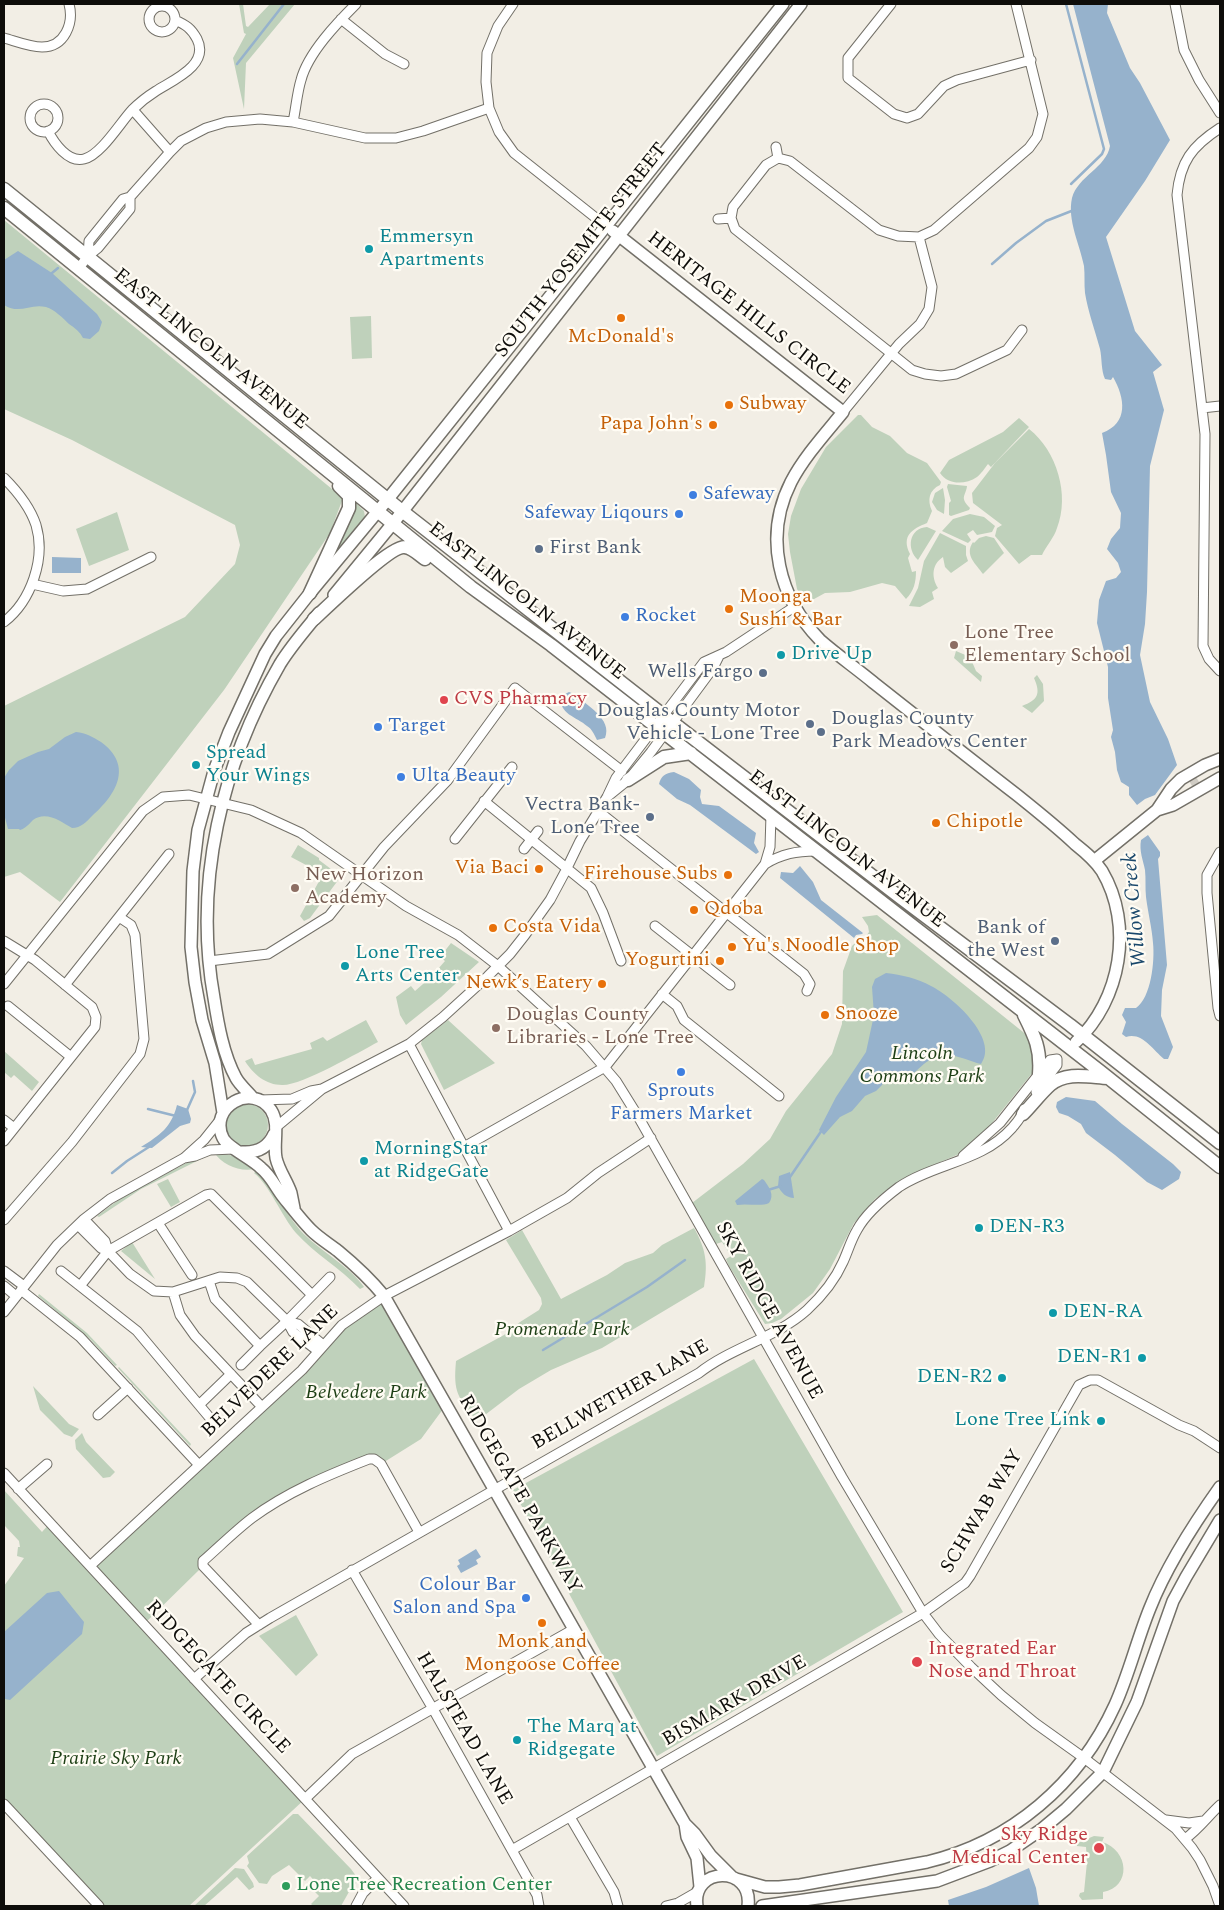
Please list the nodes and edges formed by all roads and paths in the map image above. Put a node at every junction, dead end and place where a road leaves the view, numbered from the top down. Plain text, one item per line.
1 (69, 4) edge
2 (356, 4) edge
3 (512, 4) edge
4 (783, 4) edge
5 (801, 4) edge
6 (891, 4) edge
7 (1016, 4) edge
8 (1174, 4) edge
9 (341, 19) junction
10 (175, 20) dead end
11 (4, 38) edge
12 (1031, 60) junction
13 (404, 64) dead end
14 (489, 108) junction
15 (132, 110) junction
16 (1220, 113) edge
17 (293, 122) junction
18 (1220, 128) edge
19 (48, 131) dead end
20 (776, 146) dead end
21 (170, 152) junction
22 (778, 158) junction
23 (4, 188) edge
24 (4, 208) edge
25 (731, 218) junction
26 (718, 220) dead end
27 (606, 226) junction
28 (618, 236) junction
29 (919, 236) junction
30 (88, 256) junction
31 (79, 268) junction
32 (1022, 330) dead end
33 (892, 354) junction
34 (1220, 406) edge
35 (1202, 408) junction
36 (844, 412) junction
37 (258, 413) junction
38 (4, 478) edge
39 (388, 499) junction
40 (378, 510) junction
41 (402, 511) junction
42 (394, 522) junction
43 (150, 557) dead end
44 (32, 584) junction
45 (471, 587) junction
46 (310, 593) junction
47 (794, 607) junction
48 (314, 619) junction
49 (4, 622) edge
50 (1220, 671) edge
51 (668, 718) junction
52 (660, 729) junction
53 (691, 753) junction
54 (1220, 759) edge
55 (512, 767) dead end
56 (1198, 769) junction
57 (1220, 772) edge
58 (625, 775) junction
59 (1220, 778) edge
60 (1193, 785) junction
61 (206, 798) junction
62 (222, 802) junction
63 (484, 802) junction
64 (1157, 810) junction
65 (598, 811) junction
66 (770, 815) junction
67 (538, 831) dead end
68 (455, 839) dead end
69 (532, 839) junction
70 (524, 849) dead end
71 (816, 851) junction
72 (1220, 852) edge
73 (170, 854) dead end
74 (1094, 861) junction
75 (765, 864) junction
76 (567, 868) junction
77 (360, 875) junction
78 (726, 914) junction
79 (119, 917) junction
80 (655, 926) dead end
81 (4, 941) edge
82 (26, 955) junction
83 (692, 956) junction
84 (209, 961) junction
85 (621, 961) dead end
86 (498, 966) junction
87 (4, 984) edge
88 (65, 984) junction
89 (730, 985) dead end
90 (807, 992) dead end
91 (662, 994) junction
92 (8, 1006) dead end
93 (1022, 1010) junction
94 (1220, 1016) edge
95 (1076, 1042) junction
96 (409, 1044) junction
97 (70, 1057) junction
98 (1057, 1059) junction
99 (605, 1067) junction
100 (1039, 1074) junction
101 (1108, 1078) junction
102 (322, 1089) junction
103 (779, 1096) dead end
104 (256, 1099) junction
105 (1023, 1114) junction
106 (222, 1116) junction
107 (4, 1120) edge
108 (14, 1128) junction
109 (275, 1131) junction
110 (651, 1138) junction
111 (4, 1140) edge
112 (1220, 1144) edge
113 (464, 1147) junction
114 (238, 1151) junction
115 (184, 1158) junction
116 (955, 1163) junction
117 (1220, 1168) edge
118 (294, 1208) junction
119 (4, 1220) edge
120 (81, 1222) junction
121 (158, 1222) junction
122 (509, 1231) junction
123 (108, 1251) junction
124 (4, 1271) edge
125 (61, 1271) dead end
126 (192, 1275) dead end
127 (330, 1277) dead end
128 (209, 1281) junction
129 (4, 1286) edge
130 (80, 1286) junction
131 (20, 1291) junction
132 (173, 1292) junction
133 (312, 1295) junction
134 (384, 1296) junction
135 (4, 1312) edge
136 (287, 1321) junction
137 (762, 1337) junction
138 (260, 1346) junction
139 (320, 1348) junction
140 (241, 1365) dead end
141 (231, 1374) junction
142 (128, 1388) junction
143 (199, 1405) junction
144 (262, 1407) junction
145 (98, 1415) dead end
146 (215, 1424) dead end
147 (1220, 1448) edge
148 (47, 1464) dead end
149 (199, 1466) junction
150 (4, 1473) edge
151 (1220, 1487) edge
152 (494, 1488) junction
153 (18, 1489) junction
154 (1220, 1520) edge
155 (419, 1532) junction
156 (90, 1566) junction
157 (352, 1570) junction
158 (924, 1613) junction
159 (259, 1625) junction
160 (574, 1629) junction
161 (194, 1678) junction
162 (433, 1709) junction
163 (1084, 1758) junction
164 (654, 1768) junction
165 (1103, 1772) junction
166 (305, 1799) junction
167 (4, 1804) edge
168 (1220, 1805) edge
169 (570, 1817) junction
170 (1165, 1820) junction
171 (1203, 1821) junction
172 (684, 1824) junction
173 (1185, 1839) junction
174 (512, 1850) junction
175 (378, 1878) junction
176 (734, 1878) junction
177 (700, 1889) junction
178 (98, 1906) edge
179 (356, 1906) edge
180 (404, 1906) edge
181 (539, 1906) edge
182 (618, 1906) edge
183 (666, 1906) edge
184 (697, 1906) edge
185 (748, 1906) edge
186 (762, 1906) edge
187 (1220, 1906) edge

1 - 11 street
2 - 9 street
3 - 14 street
4 - 27 main road, SOUTH YOSEMITE STREET
5 - 28 main road, SOUTH YOSEMITE STREET
6 - 12 street
7 - 12 street
8 - 16 street
9 - 13 street
9 - 17 street
10 - 15 street
12 - 29 street
14 - 17 street
14 - 27 street
15 - 19 street
15 - 21 street
17 - 21 street
18 - 35 street
20 - 22 street
21 - 30 street
22 - 25 street
22 - 29 street
23 - 30 main road, EAST LINCOLN AVENUE
24 - 31 main road, EAST LINCOLN AVENUE
25 - 26 street
25 - 33 street
27 - 28 main road, HERITAGE HILLS CIRCLE
27 - 39 main road, SOUTH YOSEMITE STREET
28 - 36 main road, HERITAGE HILLS CIRCLE
28 - 41 main road, SOUTH YOSEMITE STREET
29 - 33 street
30 - 31 street
30 - 39 main road, EAST LINCOLN AVENUE
31 - 37 main road, EAST LINCOLN AVENUE
32 - 33 street
33 - 36 street
34 - 35 street
35 - 50 street
36 - 47 main road, HERITAGE HILLS CIRCLE
37 - 40 main road, EAST LINCOLN AVENUE
37 - 46 main road
38 - 44 street
39 - 40 main road, RIDGEGATE PARKWAY
39 - 41 main road, EAST LINCOLN AVENUE
40 - 42 main road, EAST LINCOLN AVENUE
40 - 46 main road, RIDGEGATE PARKWAY
41 - 42 main road, SOUTH YOSEMITE STREET
41 - 51 main road, EAST LINCOLN AVENUE
42 - 45 main road, EAST LINCOLN AVENUE
42 - 48 main road, RIDGEGATE PARKWAY
43 - 44 street
44 - 49 street
45 - 48 main road
45 - 52 main road, EAST LINCOLN AVENUE
46 - 61 main road, RIDGEGATE PARKWAY
47 - 51 street
47 - 74 main road, HERITAGE HILLS CIRCLE
48 - 62 main road, RIDGEGATE PARKWAY
51 - 52 street
51 - 95 main road, EAST LINCOLN AVENUE
52 - 53 main road, EAST LINCOLN AVENUE
52 - 58 street
53 - 58 main road
53 - 66 main road, EAST LINCOLN AVENUE
54 - 56 main road
55 - 63 street
56 - 60 main road
56 - 60 main road
57 - 60 main road
58 - 65 street
58 - 77 street
59 - 60 main road
60 - 64 main road
60 - 64 main road
61 - 62 street, SKY RIDGE AVENUE
61 - 82 street, SKY RIDGE AVENUE
61 - 106 main road, RIDGEGATE PARKWAY
62 - 77 street, SKY RIDGE AVENUE
62 - 84 main road, RIDGEGATE PARKWAY
63 - 68 street
63 - 69 street
64 - 74 main road
65 - 76 street
65 - 78 street
66 - 71 main road, EAST LINCOLN AVENUE
66 - 75 street
67 - 69 street
69 - 70 street
69 - 76 street
71 - 75 street
71 - 93 main road, EAST LINCOLN AVENUE
72 - 94 street
73 - 79 street
74 - 95 main road, HERITAGE HILLS CIRCLE
75 - 78 street
76 - 85 street
76 - 86 street
77 - 84 street
77 - 86 street, SKY RIDGE AVENUE
78 - 83 street
78 - 90 street
79 - 88 street
79 - 119 street
80 - 83 street
81 - 82 street
82 - 87 street, SKY RIDGE AVENUE
82 - 88 street
83 - 89 street
83 - 91 street
84 - 104 main road, RIDGEGATE PARKWAY
86 - 96 street
86 - 99 street, SKY RIDGE AVENUE
88 - 97 street
91 - 99 street
91 - 103 street
92 - 97 street
93 - 95 main road, EAST LINCOLN AVENUE
93 - 100 main road
95 - 98 street
95 - 101 main road, EAST LINCOLN AVENUE
95 - 112 main road, EAST LINCOLN AVENUE
96 - 102 street
96 - 113 street
97 - 108 street
98 - 100 street, BELLWETHER LANE
98 - 105 street, BELLWETHER LANE
99 - 110 street, SKY RIDGE AVENUE
99 - 113 street
100 - 116 street, BELLWETHER LANE
101 - 105 main road
101 - 117 main road, EAST LINCOLN AVENUE
102 - 104 street
102 - 109 street
104 - 106 main road
104 - 109 main road, RIDGEGATE PARKWAY
105 - 116 street, BELLWETHER LANE
106 - 114 main road, RIDGEGATE PARKWAY
106 - 115 street
107 - 108 street
108 - 111 street
109 - 114 main road
109 - 118 main road, RIDGEGATE PARKWAY
110 - 122 street, BELVEDERE LANE
110 - 137 street, SKY RIDGE AVENUE
113 - 122 street
114 - 115 street
114 - 118 main road, RIDGEGATE PARKWAY
115 - 120 street
116 - 137 street, BELLWETHER LANE
118 - 134 main road, RIDGEGATE PARKWAY
120 - 123 street
120 - 131 street
121 - 123 street
121 - 126 street
121 - 133 street
122 - 134 street, BELVEDERE LANE
123 - 130 street
123 - 132 street
124 - 131 street
125 - 130 street
127 - 133 street
128 - 132 street
128 - 136 street
128 - 138 street
129 - 131 street
130 - 143 street
131 - 135 street
131 - 142 street
132 - 141 street
133 - 136 street
134 - 139 street, BELVEDERE LANE
134 - 152 main road, RIDGEGATE PARKWAY
136 - 138 street
136 - 139 street
137 - 152 street, BELLWETHER LANE
137 - 158 street, SKY RIDGE AVENUE
138 - 140 street
139 - 144 street, BELVEDERE LANE
141 - 143 street
141 - 144 street
142 - 145 street
142 - 149 street
143 - 146 street
144 - 149 street, BELVEDERE LANE
147 - 158 street, SCHWAB WAY
148 - 153 street
149 - 156 street, BELVEDERE LANE
150 - 153 street, RIDGEGATE CIRCLE
151 - 163 main road
152 - 155 street, BELLWETHER LANE
152 - 160 main road, RIDGEGATE PARKWAY
153 - 156 street, RIDGEGATE CIRCLE
154 - 165 main road
155 - 157 street, BELLWETHER LANE
155 - 159 street
156 - 161 street, RIDGEGATE CIRCLE
157 - 159 street, BELLWETHER LANE
157 - 162 street, HALSTEAD LANE
158 - 163 street, SKY RIDGE AVENUE
158 - 164 street, BISMARK DRIVE
159 - 161 street, BELLWETHER LANE
160 - 162 street
160 - 164 main road, RIDGEGATE PARKWAY
161 - 166 street, RIDGEGATE CIRCLE
162 - 166 street
162 - 174 street, HALSTEAD LANE
163 - 165 street, SKY RIDGE AVENUE
163 - 176 main road
164 - 169 street, BISMARK DRIVE
164 - 172 main road, RIDGEGATE PARKWAY
165 - 170 street, SKY RIDGE AVENUE
165 - 186 main road
166 - 175 street, RIDGEGATE CIRCLE
167 - 178 street
168 - 171 street
169 - 174 street, BISMARK DRIVE
169 - 182 street
170 - 171 street
170 - 173 street, SKY RIDGE AVENUE
171 - 173 street
172 - 176 main road, RIDGEGATE PARKWAY
172 - 177 main road, RIDGEGATE PARKWAY
173 - 187 street, SKY RIDGE AVENUE
174 - 181 street, HALSTEAD LANE
175 - 179 street
175 - 180 street, RIDGEGATE CIRCLE
176 - 177 main road
176 - 185 main road, RIDGEGATE PARKWAY
177 - 183 street
177 - 184 main road, RIDGEGATE PARKWAY

